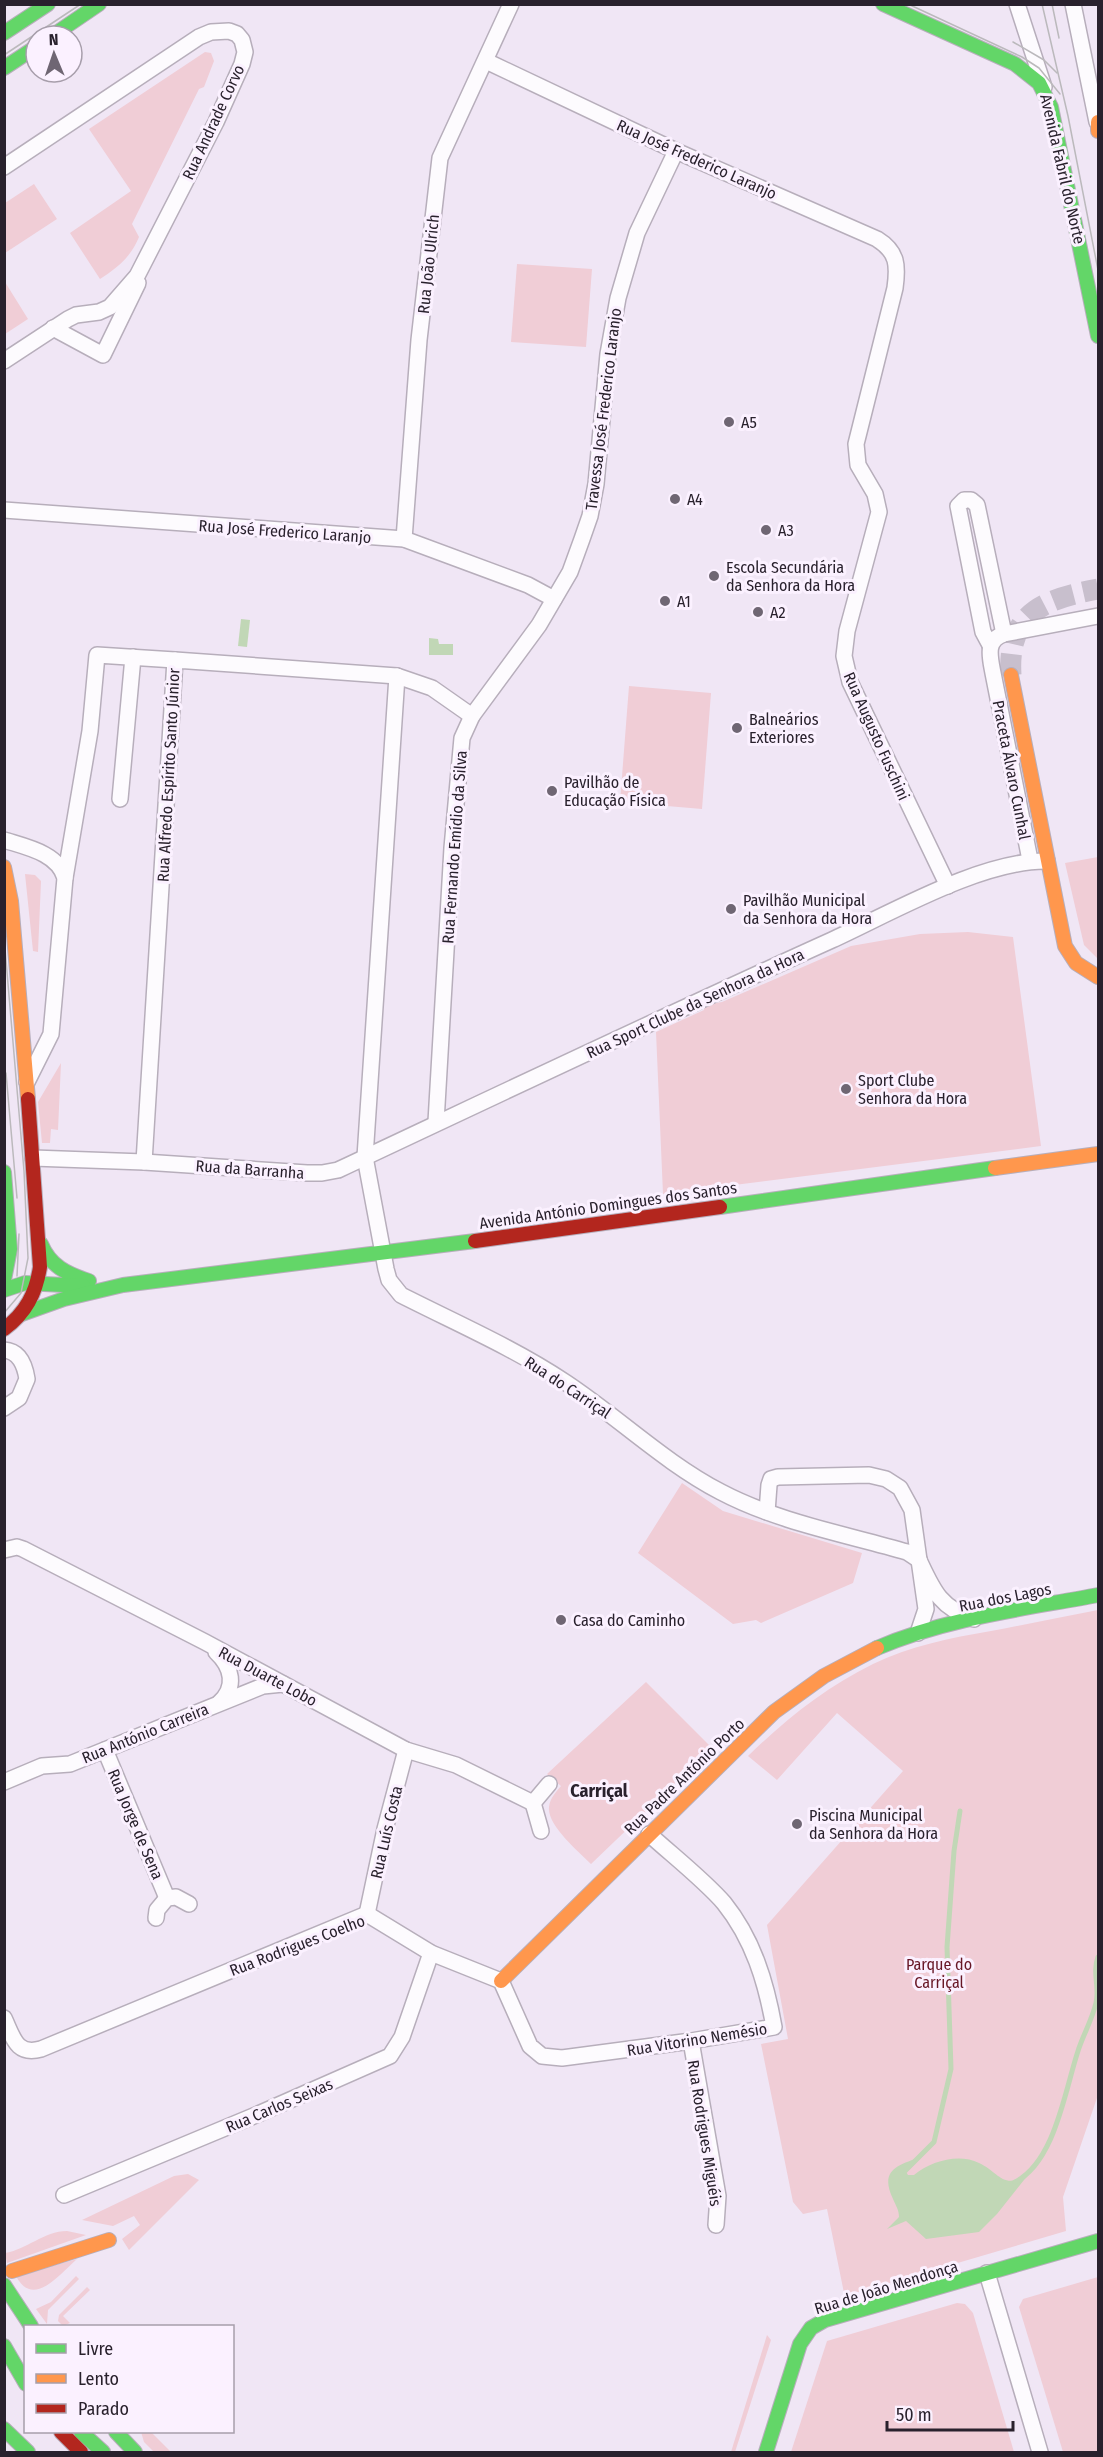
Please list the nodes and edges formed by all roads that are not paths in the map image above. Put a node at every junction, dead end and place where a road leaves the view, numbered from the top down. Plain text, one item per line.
1 (48, 4) edge
2 (99, 4) edge
3 (511, 4) edge
4 (883, 4) edge
5 (1017, 4) edge
6 (1073, 4) edge
7 (70, 24) edge
8 (4, 33) edge
9 (24, 55) edge
10 (486, 61) junction
11 (4, 68) edge
12 (1051, 107) junction
13 (1098, 125) edge
14 (676, 151) junction
15 (4, 167) edge
16 (897, 268) joint
17 (137, 276) junction
18 (53, 328) junction
19 (1098, 336) edge
20 (4, 361) edge
21 (4, 510) edge
22 (404, 539) junction
23 (554, 599) junction
24 (1098, 616) edge
25 (1004, 634) junction
26 (990, 645) junction
27 (133, 657) junction
28 (175, 660) junction
29 (1011, 675) tunnel mouth
30 (397, 676) junction
31 (472, 716) junction
32 (120, 799) dead end
33 (4, 840) edge
34 (1030, 861) junction
35 (1047, 861) junction
36 (4, 867) edge
37 (65, 878) junction
38 (948, 886) junction
39 (1098, 977) edge
40 (26, 1084) junction
41 (436, 1122) junction
42 (1098, 1154) edge
43 (365, 1157) junction
44 (33, 1158) junction
45 (144, 1162) junction
46 (4, 1172) edge
47 (40, 1243) junction
48 (382, 1254) junction
49 (4, 1280) edge
50 (38, 1283) junction
51 (123, 1286) junction
52 (4, 1290) edge
53 (22, 1314) junction
54 (4, 1329) edge
55 (4, 1350) edge
56 (4, 1408) edge
57 (767, 1512) junction
58 (4, 1550) edge
59 (920, 1560) junction
60 (1098, 1595) edge
61 (974, 1619) junction
62 (918, 1633) junction
63 (205, 1642) junction
64 (283, 1684) junction
65 (218, 1704) junction
66 (105, 1750) junction
67 (406, 1750) junction
68 (4, 1782) edge
69 (549, 1784) dead end
70 (533, 1803) junction
71 (542, 1831) dead end
72 (649, 1834) junction
73 (167, 1898) junction
74 (189, 1904) dead end
75 (367, 1914) junction
76 (156, 1918) dead end
77 (431, 1953) junction
78 (501, 1981) junction
79 (4, 2018) edge
80 (691, 2041) junction
81 (64, 2195) dead end
82 (716, 2224) dead end
83 (109, 2240) dead end
84 (1098, 2241) edge
85 (12, 2271) dead end
86 (987, 2273) junction
87 (4, 2285) edge
88 (30, 2325) edge
89 (4, 2346) edge
90 (24, 2381) edge
91 (4, 2429) edge
92 (62, 2433) edge
93 (82, 2433) edge
94 (117, 2433) edge
95 (28, 2452) edge
96 (81, 2452) edge
97 (103, 2452) edge
98 (135, 2452) edge
99 (766, 2452) edge
100 (1040, 2452) edge

1 - 8 main road
2 - 7 main road
3 - 10 street, Rua João Ulrich
4 - 12 main road
5 - 12 street, Avenida Fabril do Norte
6 - 13 street
9 - 11 main road
10 - 14 street, Rua José Frederico Laranjo
10 - 22 street, Rua João Ulrich
12 - 19 main road, Avenida Fabril do Norte
14 - 16 street, Rua José Frederico Laranjo
14 - 23 street, Travessa José Frederico Laranjo
15 - 17 street, Rua Andrade Corvo
16 - 38 street, Rua Augusto Fuschini
17 - 18 street, Rua Andrade Corvo
17 - 18 street
18 - 20 street, Rua Andrade Corvo
21 - 22 street, Rua José Frederico Laranjo
22 - 23 street, Rua José Frederico Laranjo
23 - 31 street, Rua Fernando Emídio da Silva
24 - 25 street
25 - 26 street
25 - 26 street, Praceta Álvaro Cunhal
26 - 34 street, Praceta Álvaro Cunhal
27 - 28 street
27 - 32 street
27 - 37 street
28 - 30 street, Rua Alfredo Espírito Santo Júnior
28 - 45 street, Rua Alfredo Espírito Santo Júnior
29 - 35 main road
30 - 31 street, Rua Alfredo Espírito Santo Júnior
30 - 43 street
31 - 41 street, Rua Fernando Emídio da Silva
33 - 37 street
34 - 35 street, Praceta Álvaro Cunhal
34 - 38 street, Rua Sport Clube da Senhora da Hora
35 - 39 main road
36 - 40 main road
37 - 40 street
38 - 41 street, Rua Sport Clube da Senhora da Hora
40 - 44 main road
41 - 43 street, Rua Sport Clube da Senhora da Hora
42 - 48 main road, Avenida António Domingues dos Santos
43 - 45 street, Rua da Barranha
43 - 48 street
44 - 45 street, Rua da Barranha
44 - 47 main road
46 - 49 main road
47 - 50 main road
47 - 51 main road, Avenida António Domingues dos Santos
48 - 51 main road, Avenida António Domingues dos Santos
48 - 57 street, Rua do Carriçal
50 - 51 main road
50 - 52 main road
50 - 53 main road
51 - 53 main road, Avenida António Domingues dos Santos
53 - 54 main road
55 - 56 street
57 - 59 street, Rua do Carriçal
57 - 59 street
58 - 63 street, Rua Duarte Lobo
59 - 61 street
59 - 62 street
60 - 61 main road, Rua dos Lagos
61 - 62 main road, Rua dos Lagos
62 - 72 main road, Rua Padre António Porto
63 - 64 street, Rua Duarte Lobo
63 - 65 street, Rua António Carreira
64 - 65 street, Rua António Carreira
64 - 67 street, Rua Duarte Lobo
65 - 66 street, Rua António Carreira
66 - 68 street, Rua António Carreira
66 - 73 street, Rua Jorge de Sena
67 - 70 street, Rua Duarte Lobo
67 - 75 street, Rua Luís Costa
69 - 70 street
70 - 71 street
72 - 78 main road, Rua Padre António Porto
72 - 80 street, Rua Vitorino Nemésio
73 - 74 street, Rua Jorge de Sena
73 - 76 street, Rua Jorge de Sena
75 - 77 street, Rua Rodrigues Coelho
75 - 79 street, Rua Rodrigues Coelho
77 - 78 street, Rua Rodrigues Coelho
77 - 81 street, Rua Carlos Seixas
78 - 80 street, Rua Vitorino Nemésio
80 - 82 street, Rua Rodrigues Miguéis
83 - 85 main road
84 - 86 main road, Rua de João Mendonça
86 - 99 main road, Rua de João Mendonça
86 - 100 street
87 - 88 main road
89 - 90 main road
91 - 95 main road
92 - 96 main road
93 - 97 main road
94 - 98 main road

